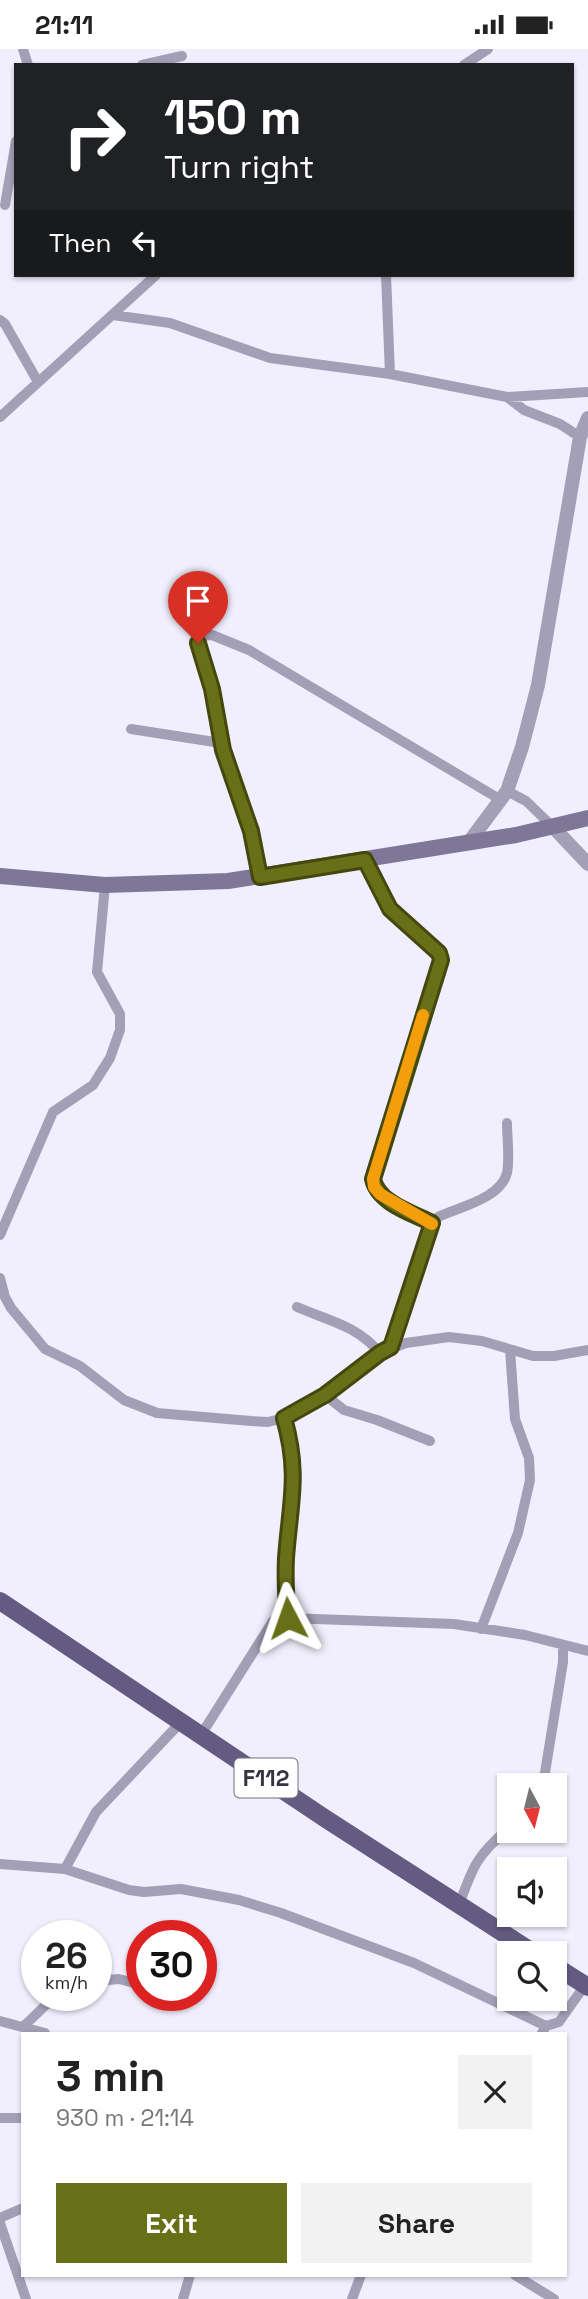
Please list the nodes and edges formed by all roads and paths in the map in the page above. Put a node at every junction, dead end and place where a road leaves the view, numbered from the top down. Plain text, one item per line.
1 (488, 49) edge
2 (182, 57) edge
3 (152, 63) edge
4 (467, 63) edge
5 (14, 153) edge
6 (5, 205) dead end
7 (154, 277) edge
8 (386, 277) edge
9 (113, 315) junction
10 (0, 320) edge
11 (390, 374) junction
12 (38, 382) junction
13 (588, 393) edge
14 (507, 397) junction
15 (0, 417) edge
16 (588, 418) edge
17 (580, 437) junction
18 (131, 729) dead end
19 (221, 743) junction
20 (504, 796) junction
21 (588, 818) edge
22 (554, 827) junction
23 (468, 842) junction
24 (365, 860) junction
25 (588, 864) edge
26 (0, 876) edge
27 (260, 877) junction
28 (105, 885) junction
29 (507, 1123) dead end
30 (432, 1223) junction
31 (0, 1235) edge
32 (0, 1278) edge
33 (297, 1307) dead end
34 (391, 1347) junction
35 (510, 1350) junction
36 (588, 1350) edge
37 (380, 1353) junction
38 (325, 1395) junction
39 (284, 1418) junction
40 (430, 1441) dead end
41 (0, 1601) edge
42 (288, 1618) junction
43 (481, 1629) junction
44 (563, 1645) junction
45 (588, 1651) edge
46 (181, 1722) junction
47 (201, 1735) junction
48 (545, 1773) edge
49 (497, 1839) edge
50 (0, 1864) edge
51 (65, 1869) junction
52 (459, 1905) junction
53 (515, 1941) edge
54 (567, 1974) edge
55 (587, 1986) edge
56 (40, 2011) edge
57 (0, 2021) edge
58 (24, 2026) junction
59 (544, 2030) edge
60 (43, 2032) edge
61 (0, 2118) edge
62 (21, 2118) edge
63 (21, 2209) edge
64 (0, 2221) edge
65 (189, 2277) edge
66 (360, 2277) edge
67 (518, 2277) edge
68 (26, 2299) edge
69 (183, 2299) edge
70 (352, 2299) edge
71 (554, 2299) edge

1 - 4 street
2 - 3 street
5 - 6 street
7 - 9 street
8 - 11 street
9 - 11 street
9 - 12 street
10 - 12 street
11 - 14 street
12 - 15 street
13 - 14 street
14 - 17 street
16 - 17 street
17 - 20 street
18 - 19 street
19 - 20 street
19 - 27 street
20 - 22 street
20 - 23 street
21 - 22 main road
22 - 23 main road
22 - 25 street
23 - 24 main road
24 - 27 main road
24 - 30 street
26 - 28 main road
27 - 28 main road
28 - 31 street
29 - 30 street
30 - 34 street
32 - 39 street
33 - 37 street
34 - 35 street
34 - 37 street
35 - 36 street
35 - 43 street
37 - 38 street
38 - 39 street
38 - 40 street
39 - 42 street
41 - 46 main road, F112
42 - 43 street
42 - 47 street
43 - 44 street
44 - 45 street
44 - 48 street
46 - 47 main road, F112
46 - 51 street
47 - 52 main road, F112
49 - 52 street
50 - 51 street
51 - 59 street
52 - 53 main road, F112
54 - 55 main road
55 - 59 street
56 - 58 street
57 - 58 street
58 - 60 street
61 - 62 street
63 - 64 street
64 - 68 street
65 - 69 street
66 - 70 street
67 - 71 street

